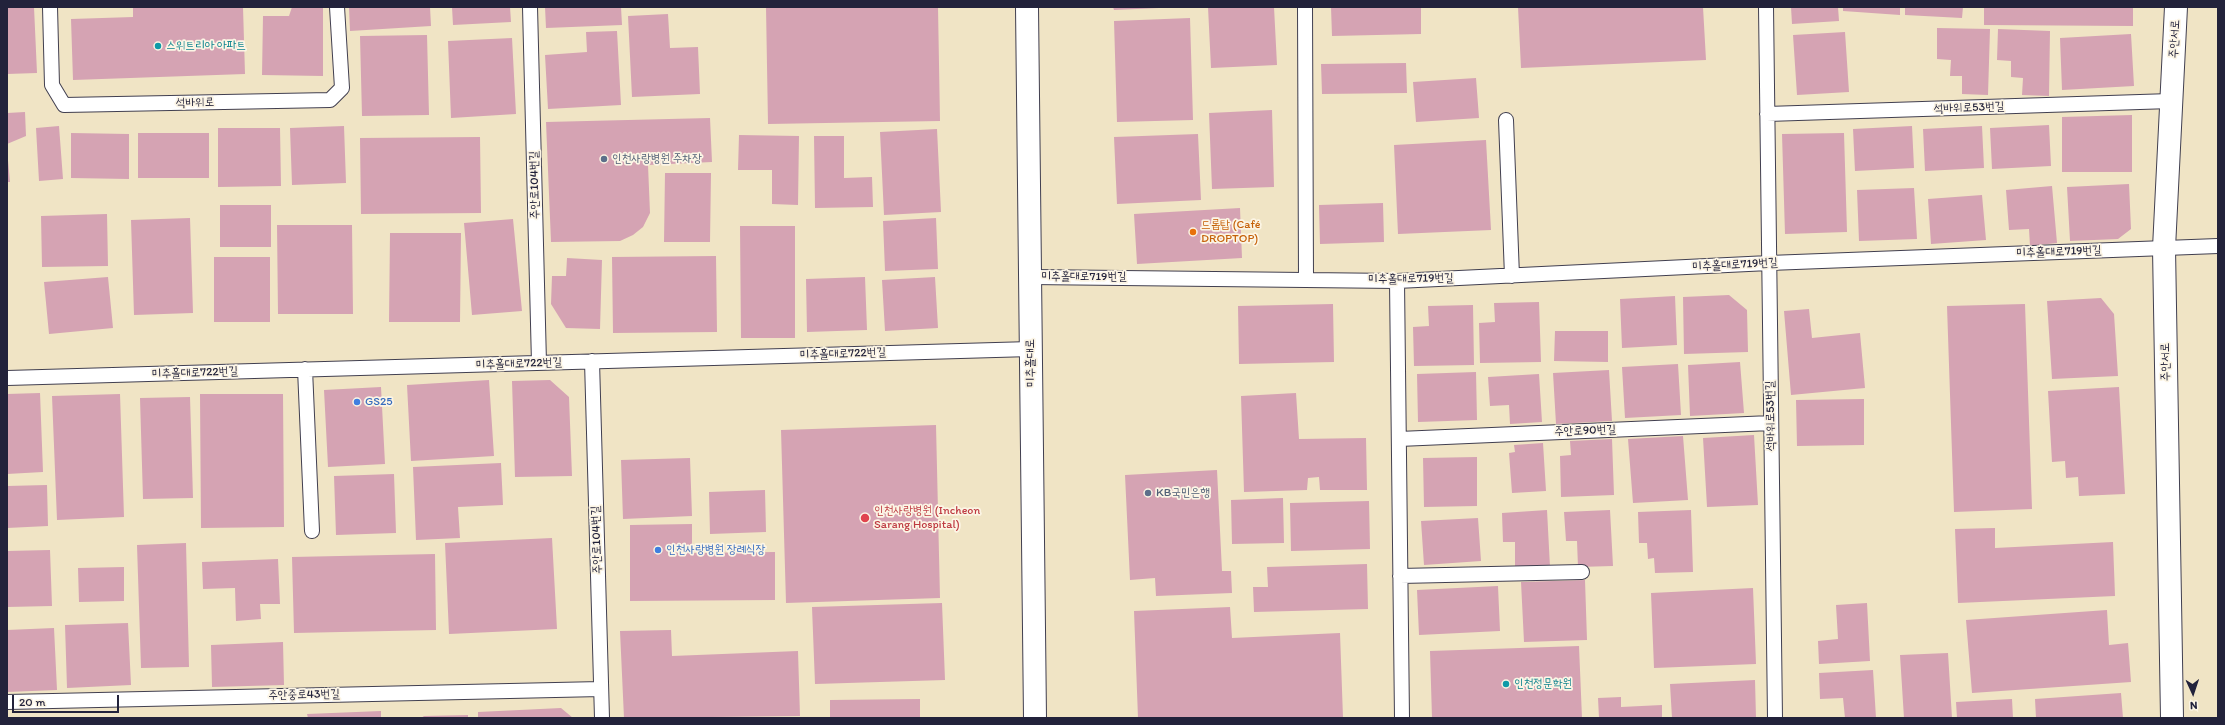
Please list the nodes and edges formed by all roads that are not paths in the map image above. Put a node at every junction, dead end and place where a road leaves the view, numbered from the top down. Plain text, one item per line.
1 (50, 7) edge
2 (337, 7) edge
3 (530, 7) edge
4 (1027, 7) edge
5 (1305, 7) edge
6 (1766, 7) edge
7 (2176, 7) edge
8 (2171, 101) junction
9 (1767, 114) junction
10 (1506, 120) dead end
11 (2218, 246) edge
12 (2164, 248) junction
13 (1769, 263) junction
14 (1512, 276) junction
15 (1030, 277) junction
16 (1306, 279) junction
17 (1397, 281) junction
18 (1031, 349) junction
19 (592, 362) junction
20 (539, 363) junction
21 (305, 369) junction
22 (7, 378) edge
23 (1771, 424) junction
24 (1399, 439) junction
25 (312, 531) dead end
26 (1582, 572) dead end
27 (1400, 576) junction
28 (601, 689) junction
29 (7, 702) edge
30 (602, 718) edge
31 (1035, 718) edge
32 (1402, 718) edge
33 (1775, 718) edge
34 (2172, 718) edge

1 - 2 lane, 석바위로
3 - 20 lane, 주안로104번길
4 - 15 main road, 미추홀대로
5 - 16 lane
6 - 9 lane, 석바위로53번길
7 - 8 main road, 주안서로
8 - 9 lane, 석바위로53번길
8 - 12 main road, 주안서로
9 - 13 lane, 석바위로53번길
10 - 14 lane
11 - 12 lane, 미추홀대로719번길
12 - 13 lane, 미추홀대로719번길
12 - 34 main road, 주안서로
13 - 14 lane, 미추홀대로719번길
13 - 23 lane, 석바위로53번길
14 - 17 lane, 미추홀대로719번길
15 - 16 lane, 미추홀대로719번길
15 - 18 main road, 미추홀대로
16 - 17 lane, 미추홀대로719번길
17 - 24 lane
18 - 19 lane, 미추홀대로722번길
18 - 31 main road, 미추홀대로
19 - 20 lane, 미추홀대로722번길
19 - 28 lane, 주안로104번길
20 - 21 lane, 미추홀대로722번길
21 - 22 lane, 미추홀대로722번길
21 - 25 lane
23 - 24 lane, 주안로90번길
23 - 33 lane, 석바위로53번길
24 - 27 lane
26 - 27 lane
27 - 32 lane
28 - 29 lane, 주안중로43번길
28 - 30 lane, 주안로104번길

